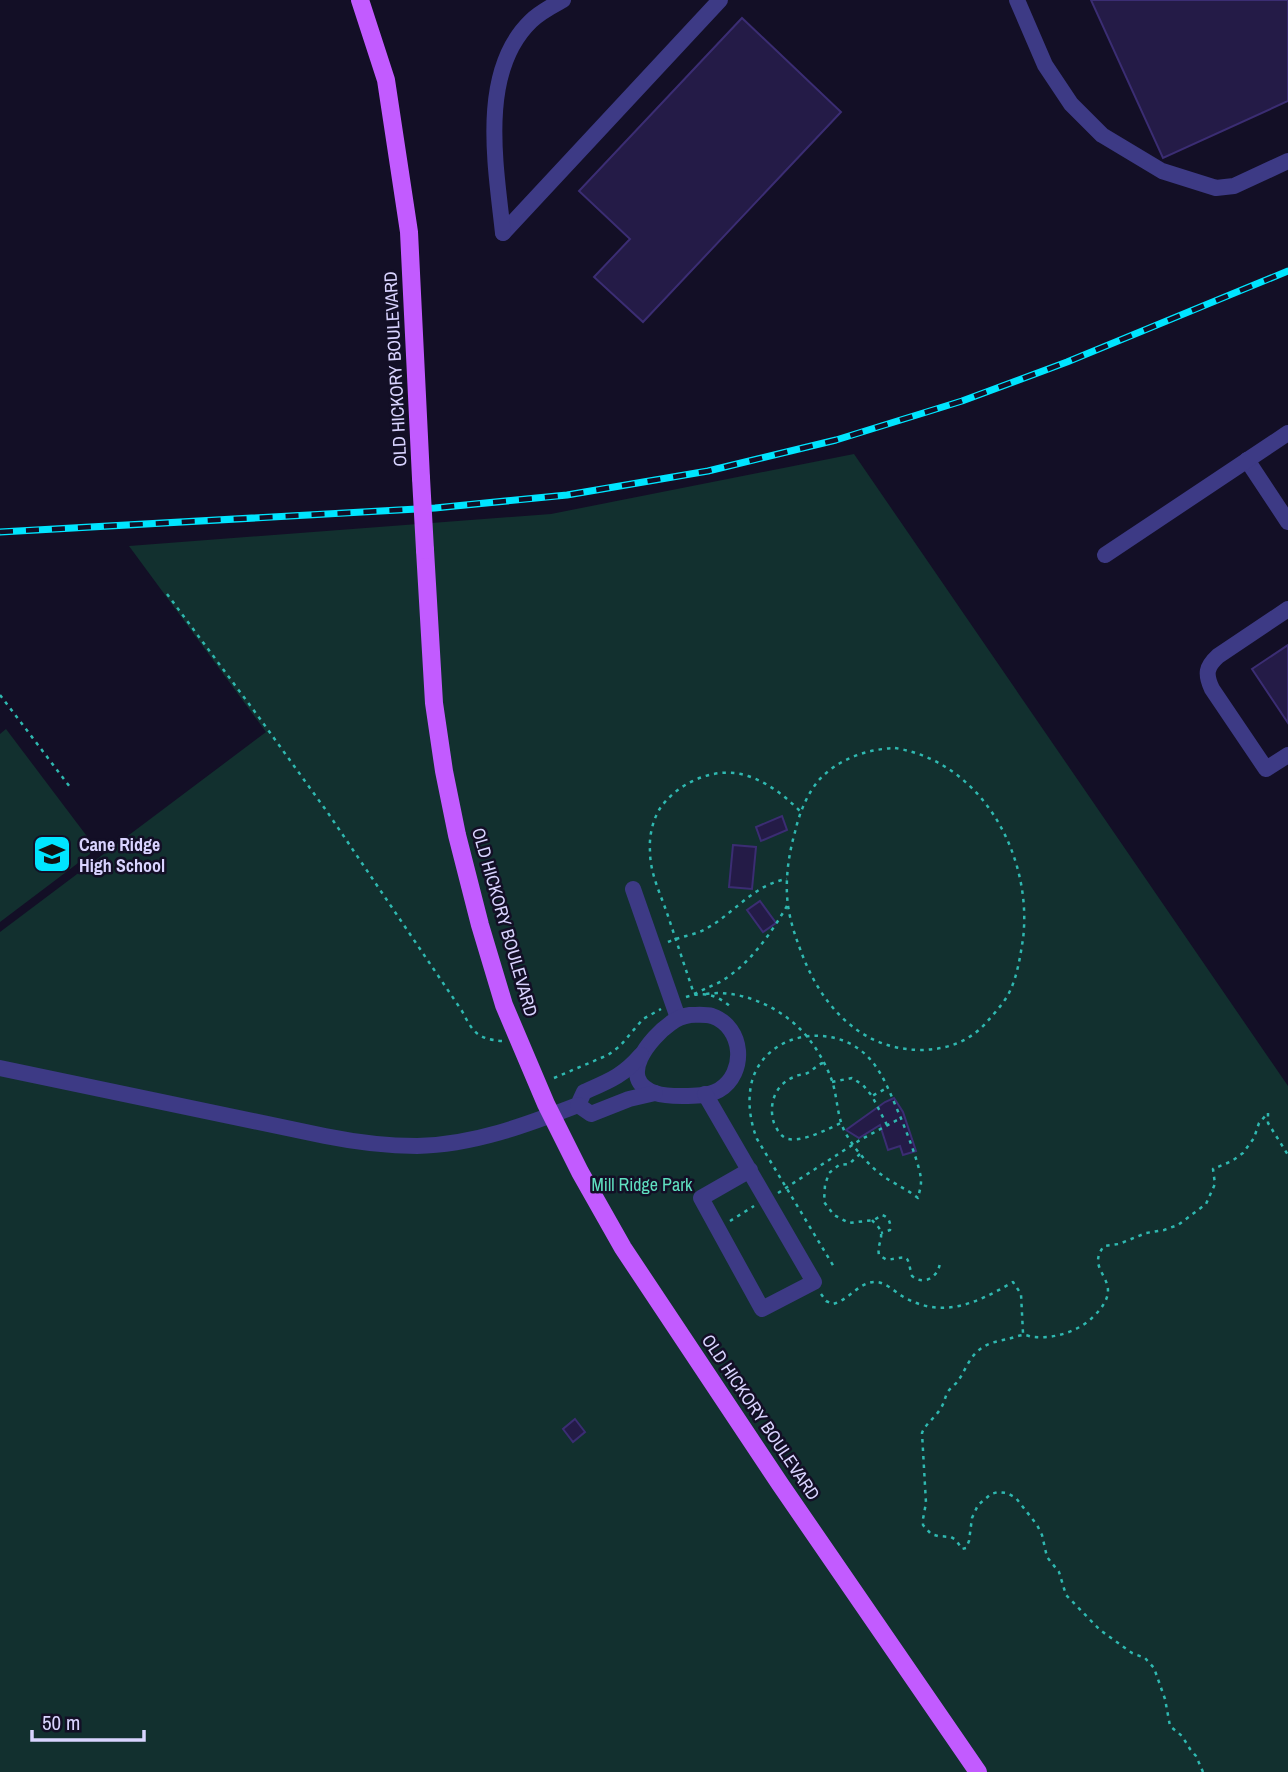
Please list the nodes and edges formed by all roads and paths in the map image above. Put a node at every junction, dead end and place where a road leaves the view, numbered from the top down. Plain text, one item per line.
1 (360, 0) edge
2 (563, 0) edge
3 (720, 0) edge
4 (1017, 0) edge
5 (1288, 161) edge
6 (1288, 433) edge
7 (1247, 460) junction
8 (1288, 522) edge
9 (1105, 555) dead end
10 (167, 594) dead end
11 (1288, 609) edge
12 (0, 695) edge
13 (1288, 755) edge
14 (70, 787) dead end
15 (801, 812) junction
16 (787, 879) junction
17 (633, 889) dead end
18 (788, 904) junction
19 (675, 939) junction
20 (653, 947) junction
21 (706, 994) dead end
22 (678, 1018) junction
23 (807, 1036) junction
24 (519, 1042) junction
25 (641, 1055) junction
26 (823, 1063) junction
27 (0, 1068) edge
28 (832, 1082) junction
29 (887, 1088) junction
30 (655, 1093) junction
31 (705, 1094) junction
32 (872, 1096) junction
33 (578, 1105) junction
34 (551, 1115) junction
35 (901, 1118) junction
36 (841, 1123) junction
37 (887, 1125) junction
38 (853, 1144) junction
39 (860, 1154) junction
40 (1288, 1155) edge
41 (750, 1170) junction
42 (786, 1188) junction
43 (766, 1199) junction
44 (872, 1220) junction
45 (727, 1222) dead end
46 (881, 1234) junction
47 (940, 1262) dead end
48 (834, 1268) dead end
49 (814, 1282) junction
50 (1023, 1335) junction
51 (978, 1772) edge
52 (1203, 1772) edge

1 - 24 main road, OLD HICKORY BOULEVARD, bridge
2 - 3 street
4 - 5 street
6 - 7 street
7 - 8 street
7 - 9 street
10 - 24 path
11 - 13 street
12 - 14 path
15 - 16 path
15 - 18 path
15 - 19 path
16 - 18 path
16 - 19 path
17 - 20 street
18 - 19 path
19 - 20 path
20 - 22 street
21 - 23 path
22 - 25 street
22 - 31 street
23 - 26 path
23 - 29 path
23 - 42 path
24 - 34 main road, OLD HICKORY BOULEVARD
25 - 30 street
25 - 33 street
26 - 28 path
26 - 36 path
27 - 34 street
28 - 32 path
28 - 36 path
29 - 32 path
29 - 35 path
30 - 31 street
30 - 33 street
31 - 41 street
32 - 37 path
33 - 34 street
34 - 51 main road, OLD HICKORY BOULEVARD
35 - 37 path
35 - 39 path
36 - 38 path
37 - 38 path
38 - 39 path
38 - 42 path
39 - 44 path
40 - 50 path
41 - 43 street
41 - 49 street
42 - 43 path
42 - 48 path
43 - 45 path
43 - 49 street
44 - 46 path
44 - 46 path
46 - 47 path
49 - 50 path
50 - 52 path

